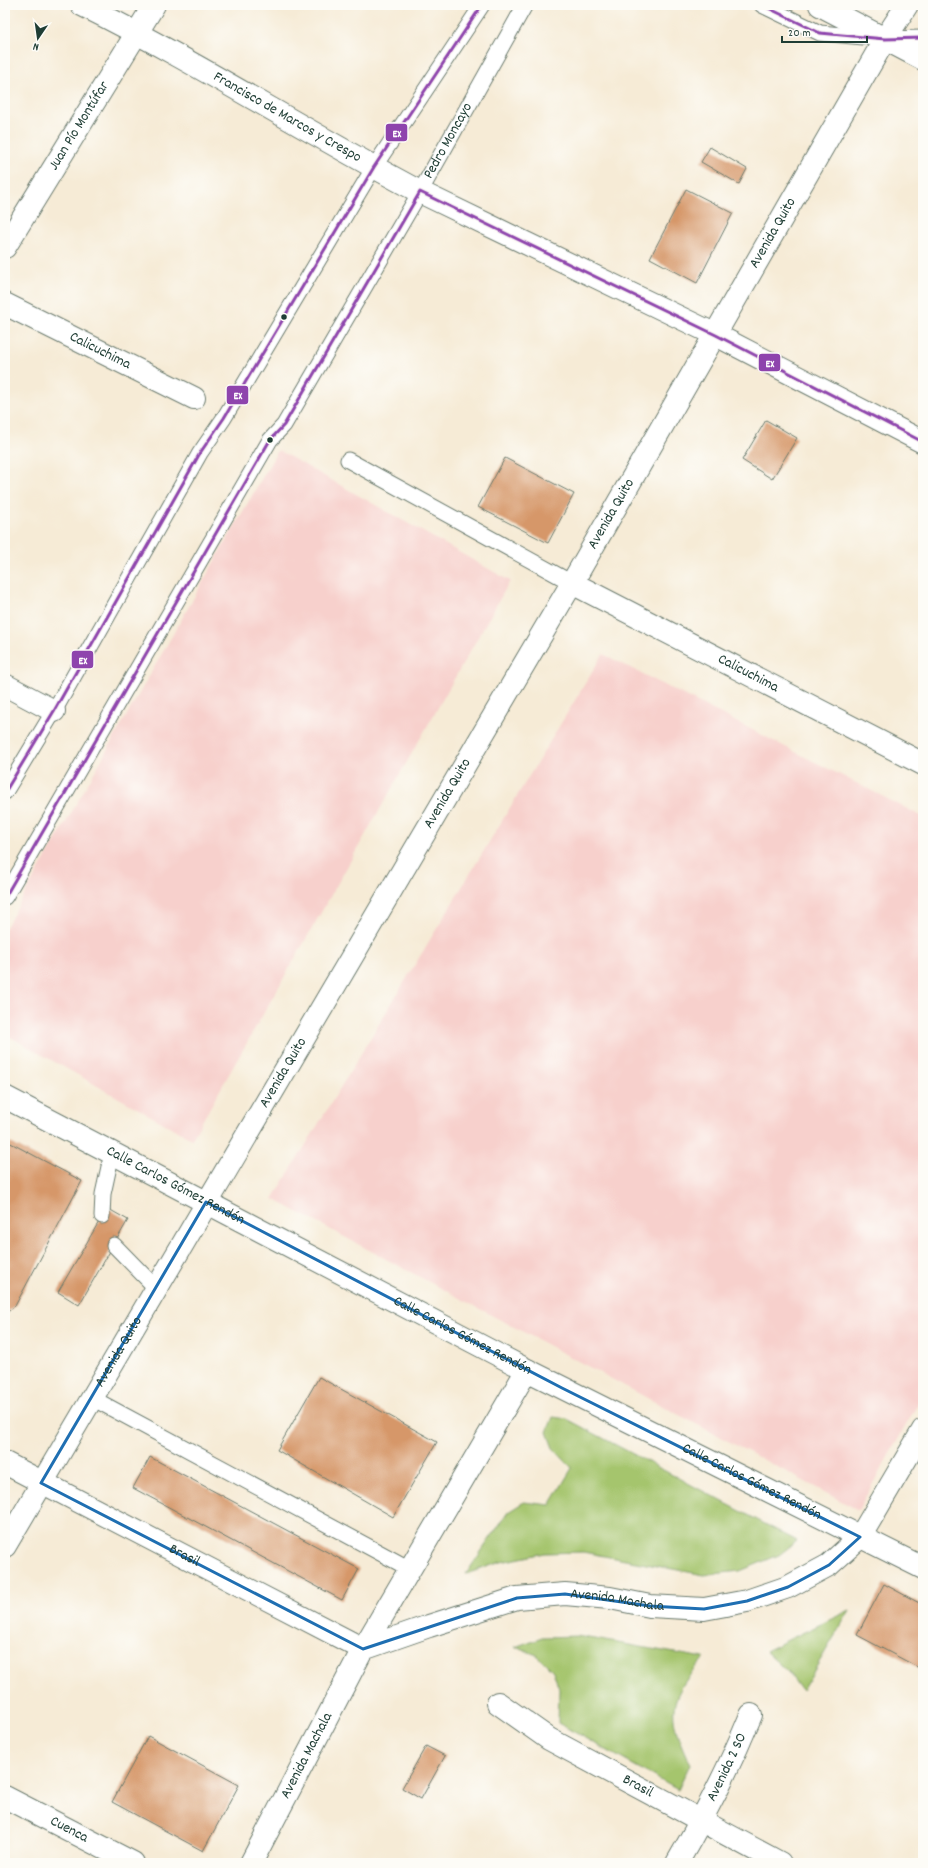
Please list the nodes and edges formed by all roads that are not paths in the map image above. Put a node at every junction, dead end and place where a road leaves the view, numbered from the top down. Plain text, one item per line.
1 (82, 5) edge
2 (154, 5) edge
3 (482, 5) edge
4 (525, 5) edge
5 (762, 5) edge
6 (820, 5) edge
7 (907, 5) edge
8 (137, 33) junction
9 (923, 38) edge
10 (885, 39) junction
11 (923, 58) edge
12 (374, 167) junction
13 (420, 192) junction
14 (5, 247) edge
15 (5, 304) edge
16 (716, 335) junction
17 (194, 398) dead end
18 (923, 442) edge
19 (348, 460) dead end
20 (572, 583) junction
21 (5, 685) edge
22 (54, 711) junction
23 (920, 756) edge
24 (5, 792) edge
25 (5, 897) edge
26 (5, 1097) edge
27 (112, 1153) junction
28 (206, 1202) junction
29 (102, 1216) dead end
30 (114, 1245) dead end
31 (156, 1288) junction
32 (528, 1370) junction
33 (92, 1398) junction
34 (923, 1430) edge
35 (5, 1463) edge
36 (41, 1483) junction
37 (860, 1537) junction
38 (5, 1546) edge
39 (923, 1568) edge
40 (410, 1569) junction
41 (363, 1649) junction
42 (498, 1703) dead end
43 (751, 1715) dead end
44 (5, 1797) edge
45 (702, 1820) junction
46 (133, 1863) edge
47 (251, 1863) edge
48 (677, 1863) edge
49 (780, 1863) edge

1 - 8 main road, Francisco de Marcos y Crespo
2 - 8 main road, Juan Pío Montúfar
3 - 12 lane
4 - 13 lane, Pedro Moncayo
5 - 10 lane
6 - 10 main road
7 - 10 main road, Avenida Quito
8 - 12 main road, Francisco de Marcos y Crespo
8 - 14 main road, Juan Pío Montúfar
9 - 10 lane
10 - 11 main road
10 - 16 main road, Avenida Quito
12 - 13 main road, Francisco de Marcos y Crespo
12 - 22 lane
13 - 16 main road, Francisco de Marcos y Crespo
13 - 25 lane, Pedro Moncayo
15 - 17 main road, Calicuchima
16 - 18 main road, Francisco de Marcos y Crespo
16 - 20 main road, Avenida Quito
19 - 20 lane
20 - 23 main road, Calicuchima
20 - 28 main road, Avenida Quito
21 - 22 main road
22 - 24 lane
26 - 27 main road, Calle Carlos Gómez Rendón
27 - 28 main road, Calle Carlos Gómez Rendón
27 - 29 lane
28 - 31 main road, Avenida Quito
28 - 32 main road, Calle Carlos Gómez Rendón
30 - 31 lane
31 - 33 main road, Avenida Quito
32 - 37 main road, Calle Carlos Gómez Rendón
32 - 40 main road, Avenida Machala
33 - 36 main road, Avenida Quito
33 - 40 lane
34 - 37 main road, Avenida Machala
35 - 36 main road, Brasil
36 - 38 main road, Avenida Quito
36 - 41 main road, Brasil
37 - 39 main road, Calle Carlos Gómez Rendón
37 - 41 main road, Avenida Machala
40 - 41 main road, Avenida Machala
41 - 47 main road, Avenida Machala
42 - 45 main road, Brasil
43 - 45 main road, Avenida 2 SO
44 - 46 main road, Cuenca
45 - 48 main road, Avenida 2 SO
45 - 49 main road, Brasil

